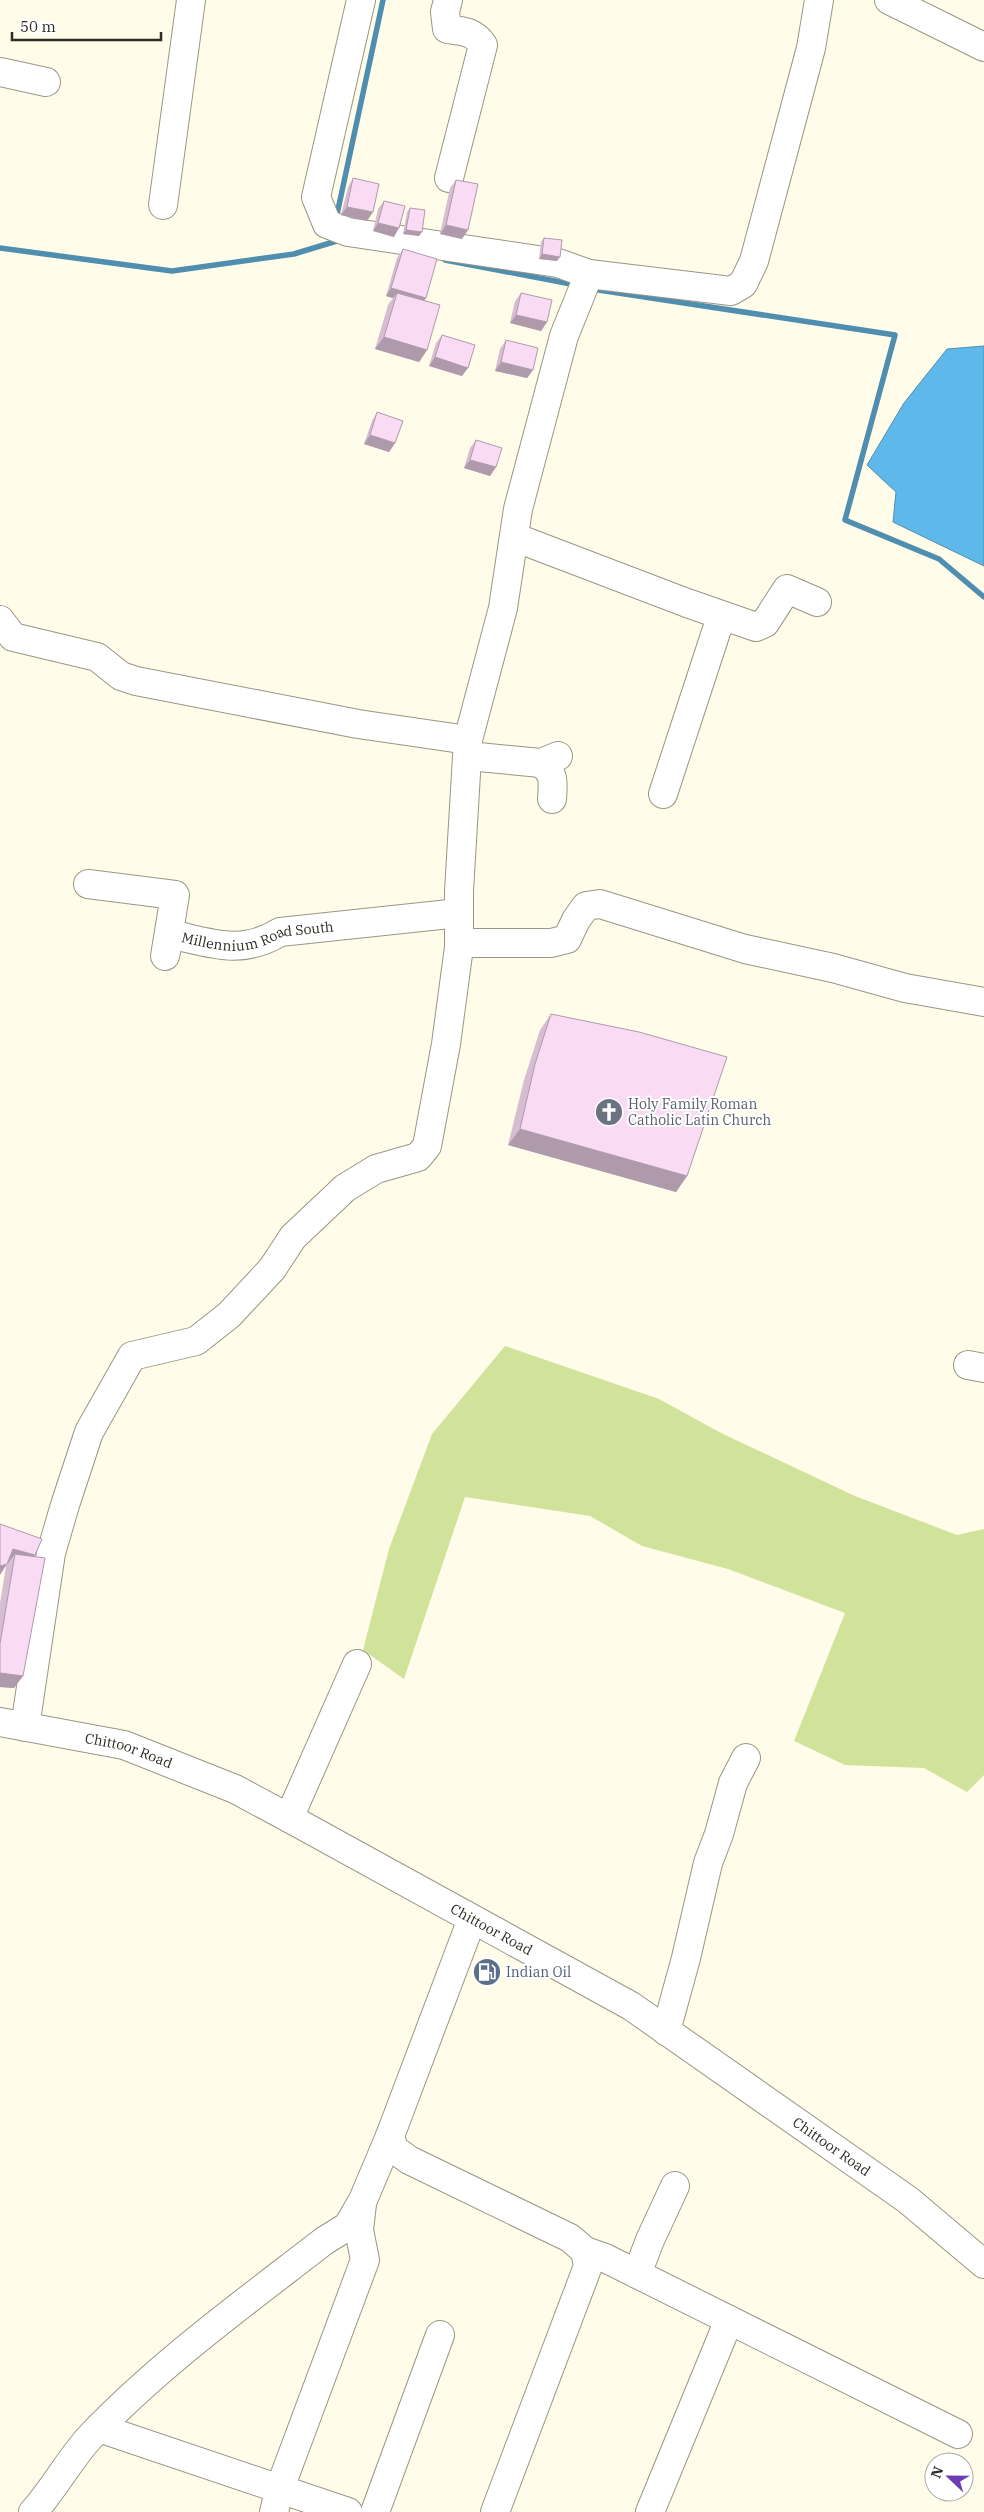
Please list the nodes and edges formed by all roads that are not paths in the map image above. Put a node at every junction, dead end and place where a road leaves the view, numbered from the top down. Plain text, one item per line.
1 (191, 0) edge
2 (361, 0) edge
3 (448, 0) edge
4 (819, 0) edge
5 (889, 0) edge
6 (984, 47) edge
7 (0, 72) edge
8 (46, 82) dead end
9 (449, 178) dead end
10 (163, 205) dead end
11 (589, 274) junction
12 (514, 536) junction
13 (817, 602) dead end
14 (725, 617) junction
15 (0, 620) edge
16 (468, 748) junction
17 (663, 794) dead end
18 (552, 799) dead end
19 (88, 884) dead end
20 (459, 913) junction
21 (459, 943) junction
22 (984, 1002) edge
23 (357, 1664) dead end
24 (13, 1724) edge
25 (746, 1758) dead end
26 (290, 1818) junction
27 (472, 1919) junction
28 (666, 2031) junction
29 (390, 2136) junction
30 (675, 2186) dead end
31 (363, 2200) junction
32 (585, 2251) junction
33 (984, 2264) edge
34 (637, 2274) junction
35 (730, 2320) junction
36 (440, 2335) dead end
37 (99, 2428) junction
38 (958, 2434) dead end
39 (277, 2500) edge
40 (34, 2512) edge
41 (348, 2512) edge
42 (376, 2512) edge
43 (495, 2512) edge
44 (650, 2512) edge

1 - 10 street
2 - 11 street
3 - 9 street
4 - 11 street
5 - 6 street
7 - 8 street
11 - 12 street
12 - 14 street
12 - 16 street
13 - 14 street
14 - 17 street
15 - 16 street
16 - 18 street
16 - 20 street
19 - 20 street, Millennium Road South
20 - 21 street
21 - 22 street
21 - 24 street
23 - 26 street
24 - 26 street, Chittoor Road
25 - 28 street
26 - 27 street, Chittoor Road
27 - 28 street, Chittoor Road
27 - 29 street
28 - 33 street, Chittoor Road
29 - 31 street
29 - 32 street
30 - 34 street
31 - 37 street
31 - 39 street
32 - 34 street
32 - 43 street
34 - 35 street
35 - 38 street
35 - 44 street
36 - 42 street
37 - 39 street
37 - 40 street
39 - 41 street

